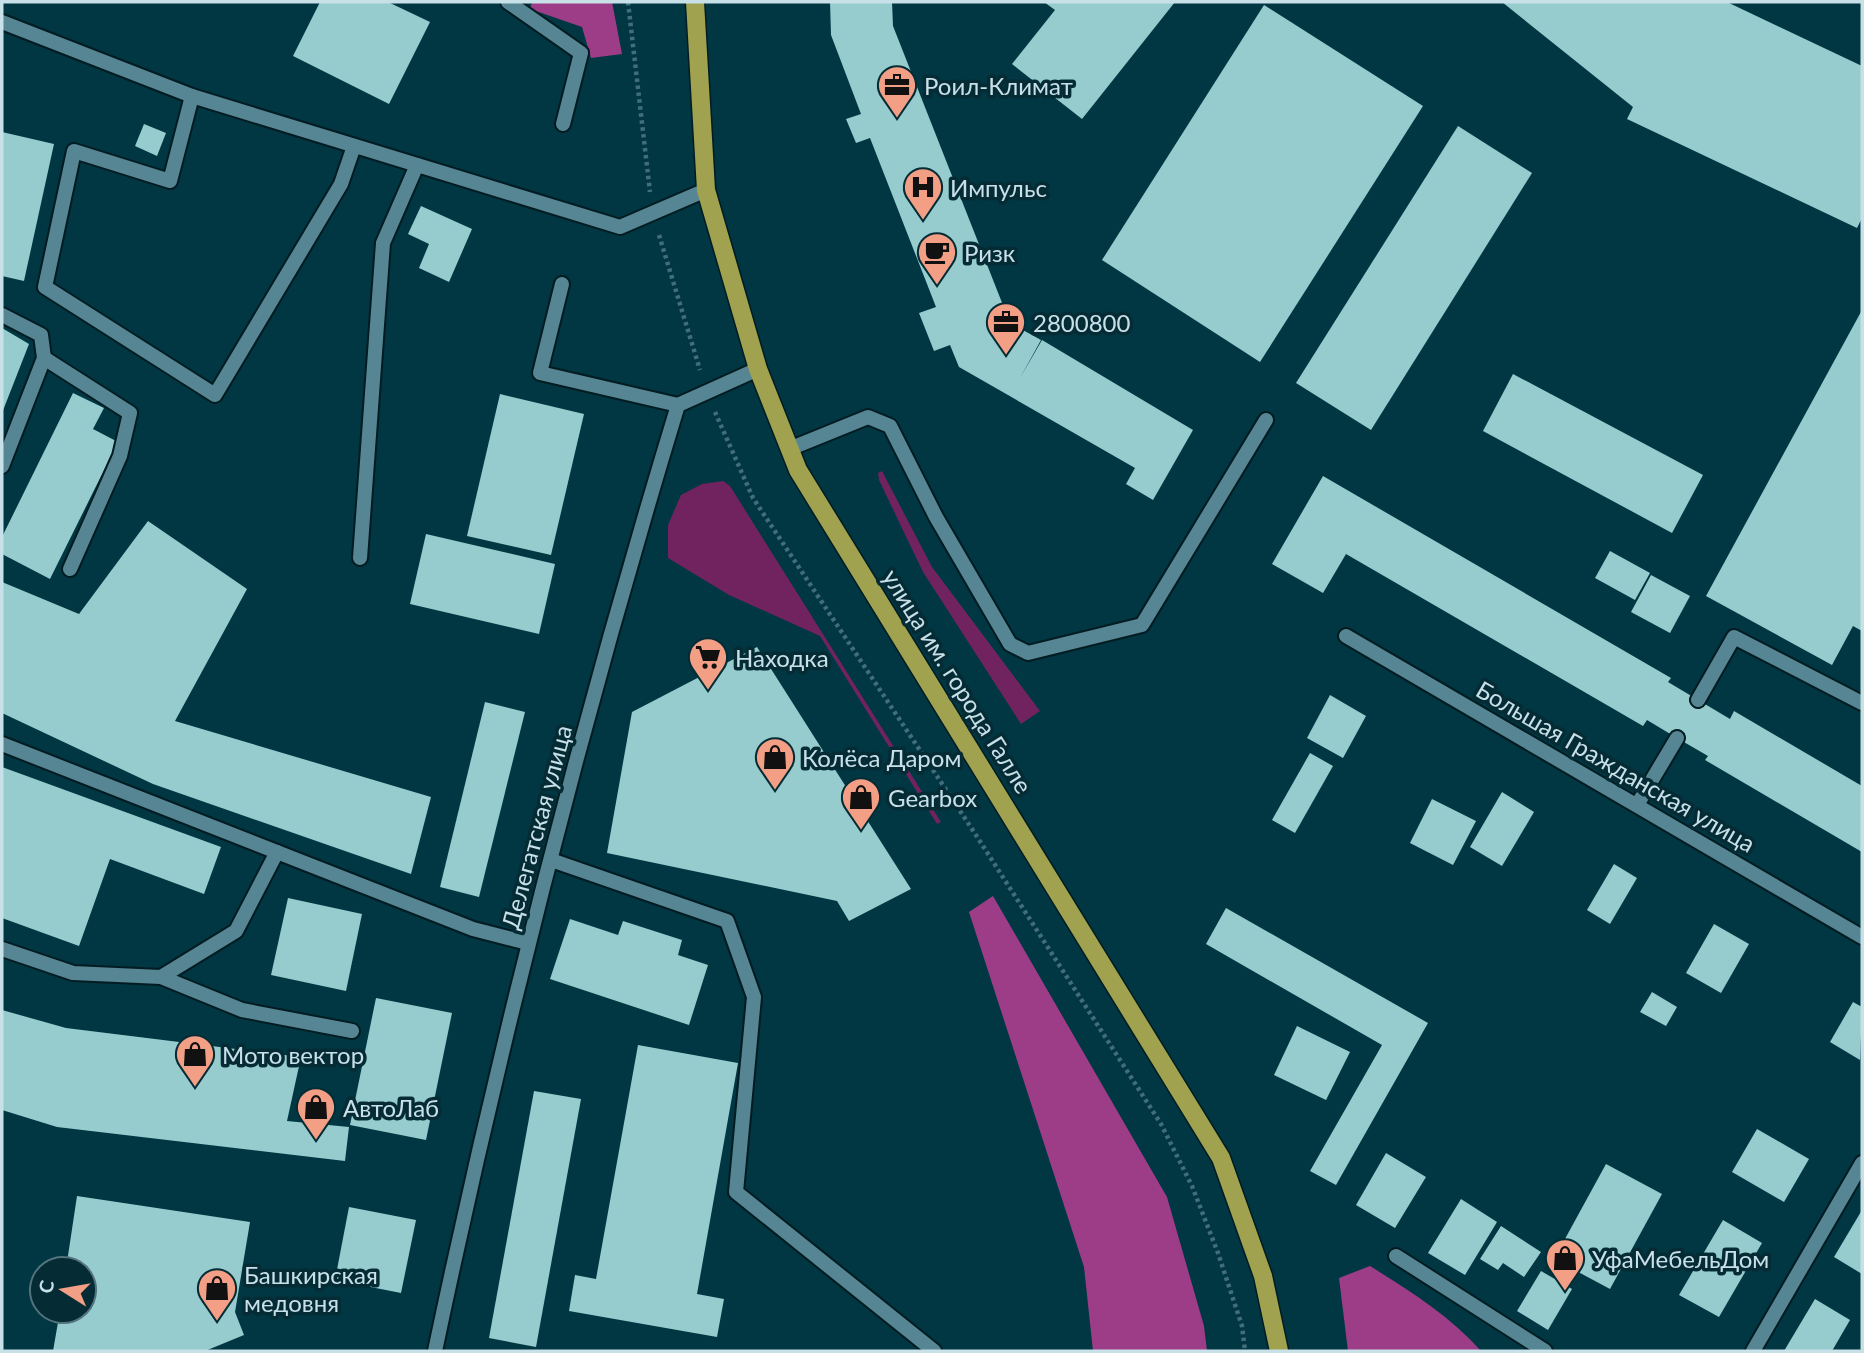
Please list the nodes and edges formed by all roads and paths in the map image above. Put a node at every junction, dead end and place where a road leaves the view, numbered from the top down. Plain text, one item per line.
1 (628, 2) edge
2 (695, 2) edge
3 (514, 3) edge
4 (2, 22) edge
5 (192, 96) junction
6 (563, 124) dead end
7 (354, 146) junction
8 (417, 165) junction
9 (706, 190) junction
10 (652, 213) junction
11 (562, 284) dead end
12 (2, 315) edge
13 (44, 358) junction
14 (758, 369) junction
15 (706, 392) junction
16 (678, 405) junction
17 (1266, 419) dead end
18 (789, 449) junction
19 (2, 466) edge
20 (360, 558) dead end
21 (70, 569) dead end
22 (1346, 636) dead end
23 (1698, 700) dead end
24 (1862, 703) edge
25 (1677, 738) dead end
26 (2, 744) edge
27 (1637, 805) junction
28 (277, 852) junction
29 (551, 860) junction
30 (1862, 937) edge
31 (528, 943) junction
32 (2, 949) edge
33 (161, 977) junction
34 (352, 1031) dead end
35 (1862, 1163) edge
36 (1396, 1256) dead end
37 (435, 1351) edge
38 (934, 1351) edge
39 (1245, 1351) edge
40 (1279, 1351) edge
41 (1545, 1351) edge
42 (1753, 1351) edge

1 - 10 path
2 - 9 main road, улица им. города Галле
3 - 6 street
4 - 5 street
5 - 7 street
5 - 7 street
7 - 8 street
8 - 10 street
8 - 20 street
9 - 10 street
9 - 14 main road, улица им. города Галле
10 - 15 path
11 - 16 street
12 - 13 street
13 - 19 street
13 - 21 street
14 - 15 street
14 - 18 main road, улица им. города Галле
15 - 16 street
15 - 39 path
16 - 29 street, Делегатская улица
17 - 18 street
18 - 40 main road, улица им. города Галле
22 - 27 street, Большая Гражданская улица
23 - 24 street
25 - 27 street
26 - 28 street
27 - 30 street, Большая Гражданская улица
28 - 31 street
28 - 33 street
29 - 31 street, Делегатская улица
29 - 38 street
31 - 37 street, Делегатская улица
32 - 33 street
33 - 34 street
35 - 42 street
36 - 41 street

